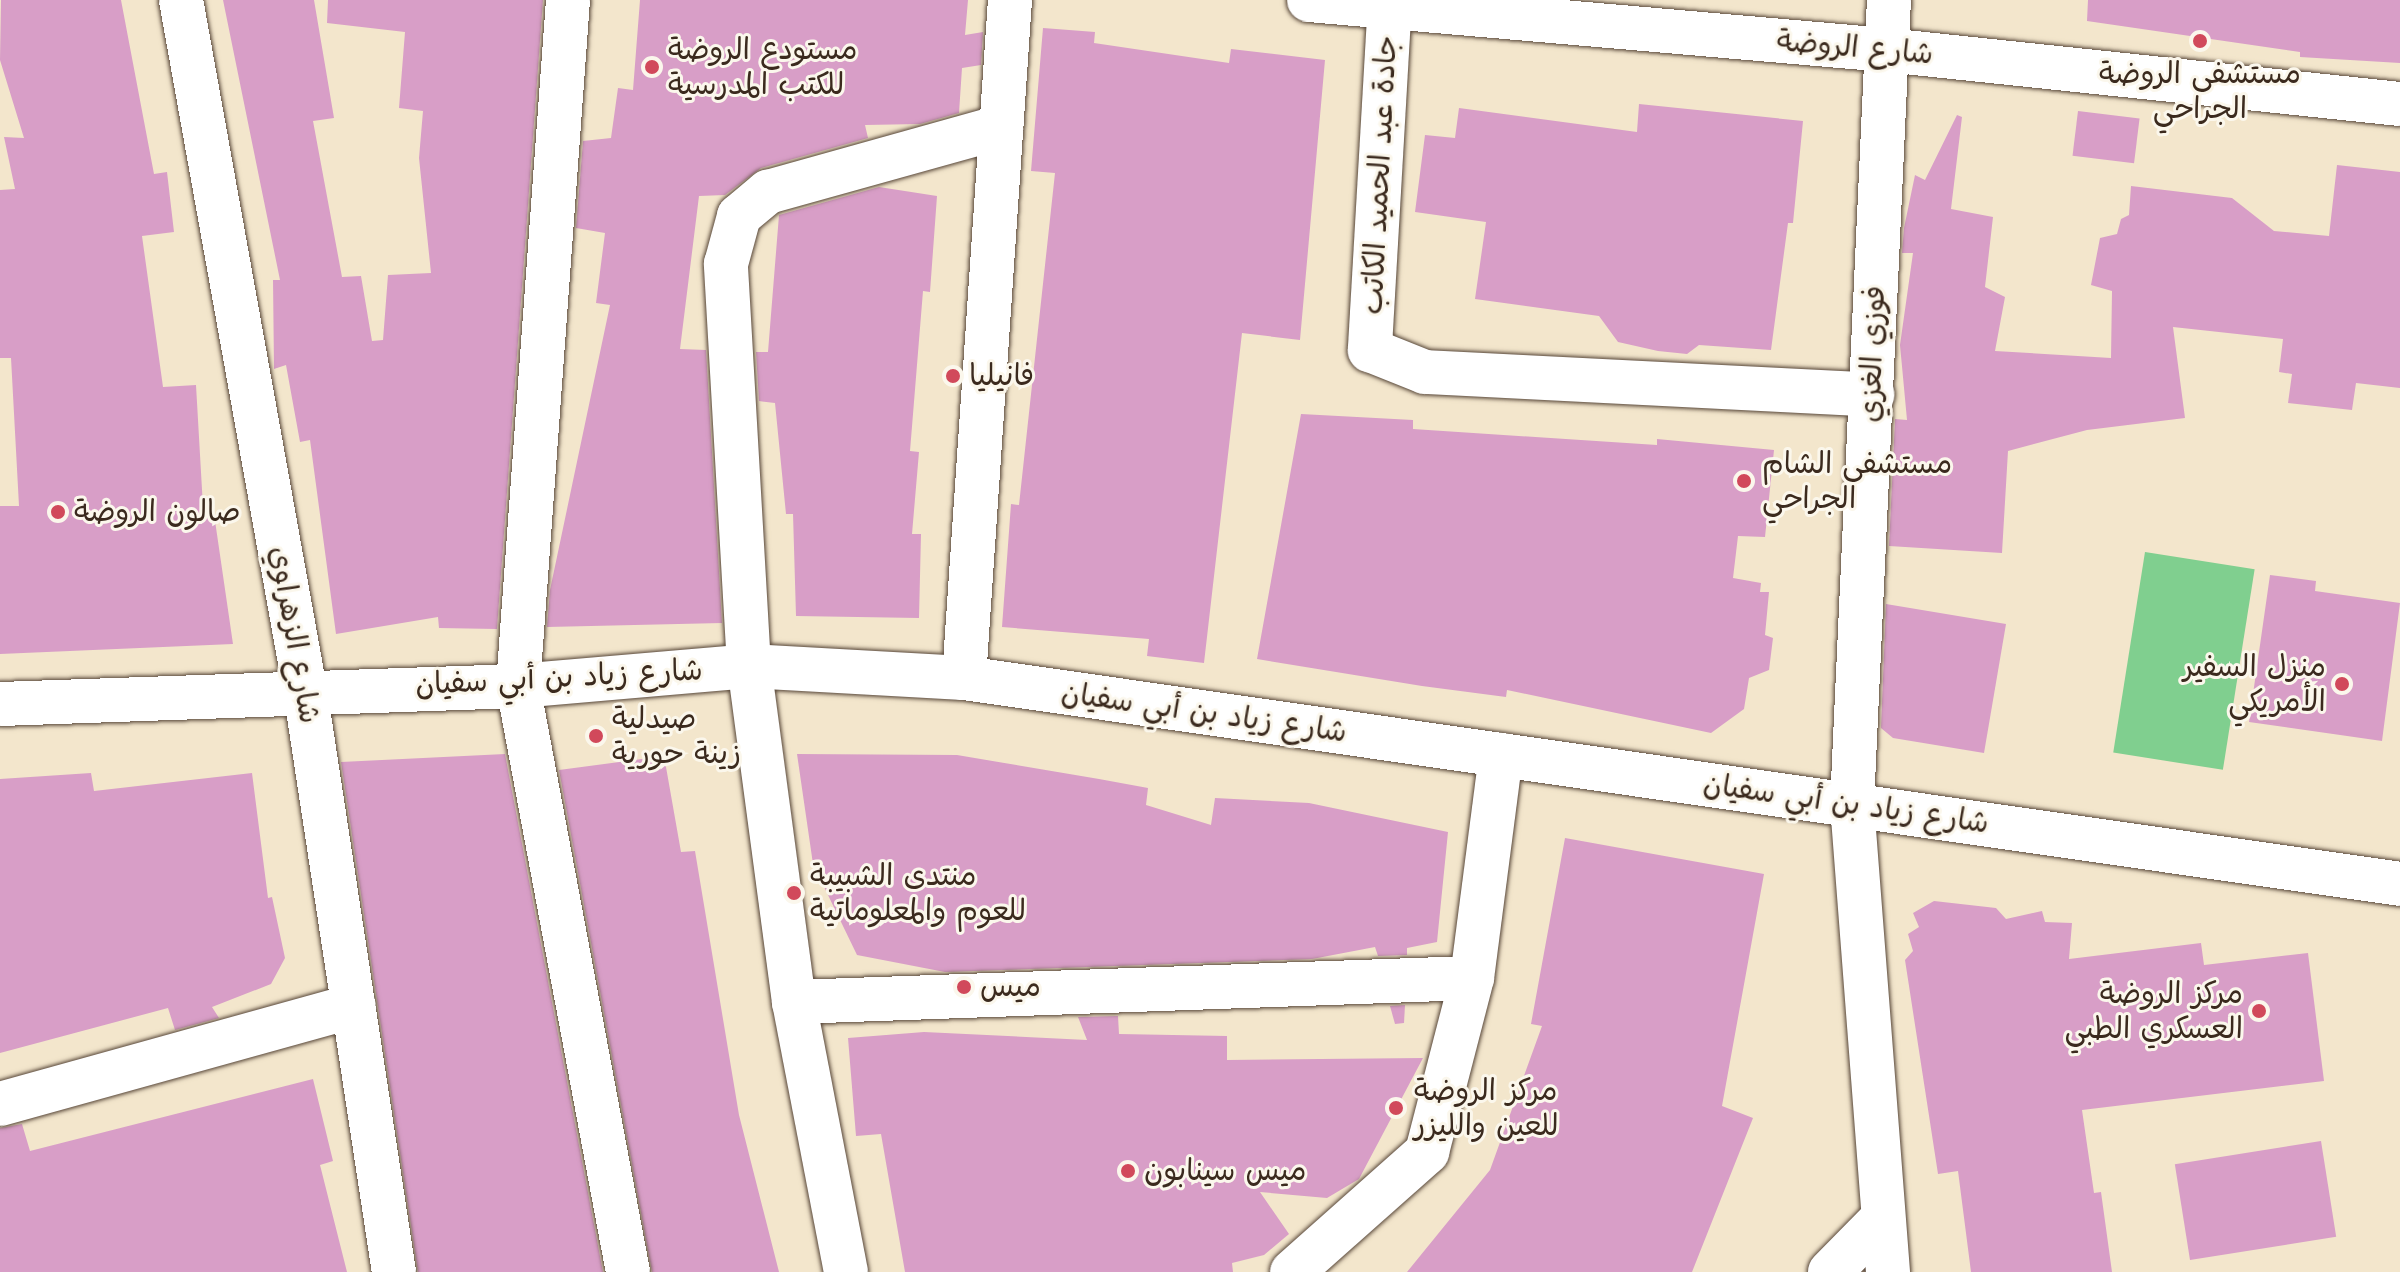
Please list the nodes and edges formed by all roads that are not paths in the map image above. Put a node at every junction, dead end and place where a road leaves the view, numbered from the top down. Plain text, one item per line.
1 (181, 0) edge
2 (568, 0) edge
3 (1010, 0) edge
4 (1309, 0) edge
5 (1889, 0) edge
6 (1390, 5) edge
7 (1886, 50) junction
8 (2400, 104) edge
9 (1001, 127) junction
10 (1872, 395) junction
11 (749, 666) junction
12 (964, 678) junction
13 (518, 686) junction
14 (305, 690) junction
15 (0, 704) edge
16 (1501, 755) junction
17 (1852, 804) junction
18 (2400, 884) edge
19 (1472, 978) junction
20 (794, 1002) junction
21 (354, 1006) junction
22 (0, 1104) edge
23 (1880, 1221) junction
24 (394, 1272) edge
25 (628, 1272) edge
26 (846, 1272) edge
27 (1292, 1272) edge
28 (1830, 1272) edge
29 (1888, 1272) edge

1 - 14 street, شارع الزهراوي
2 - 13 street
3 - 9 street
4 - 6 street, شارع الروضة
5 - 7 street, فوزي الغزي
6 - 7 street, شارع الروضة
6 - 10 street, جادة عبد الحميد الكاتب
7 - 8 street, شارع الروضة
7 - 10 street, فوزي الغزي
9 - 11 street
9 - 12 street
10 - 17 street, فوزي الغزي
11 - 12 street, شارع زياد بن أبي سفيان
11 - 13 street, شارع زياد بن أبي سفيان
11 - 20 street
12 - 16 street, شارع زياد بن أبي سفيان
13 - 14 street, شارع زياد بن أبي سفيان
13 - 25 street
14 - 15 street, شارع زياد بن أبي سفيان
14 - 21 street, شارع الزهراوي
16 - 17 street, شارع زياد بن أبي سفيان
16 - 19 street
17 - 18 street, شارع زياد بن أبي سفيان
17 - 23 street, فوزي الغزي
19 - 20 street
19 - 27 street
20 - 26 street
21 - 22 street
21 - 24 street, شارع الزهراوي
23 - 28 street
23 - 29 street, فوزي الغزي

